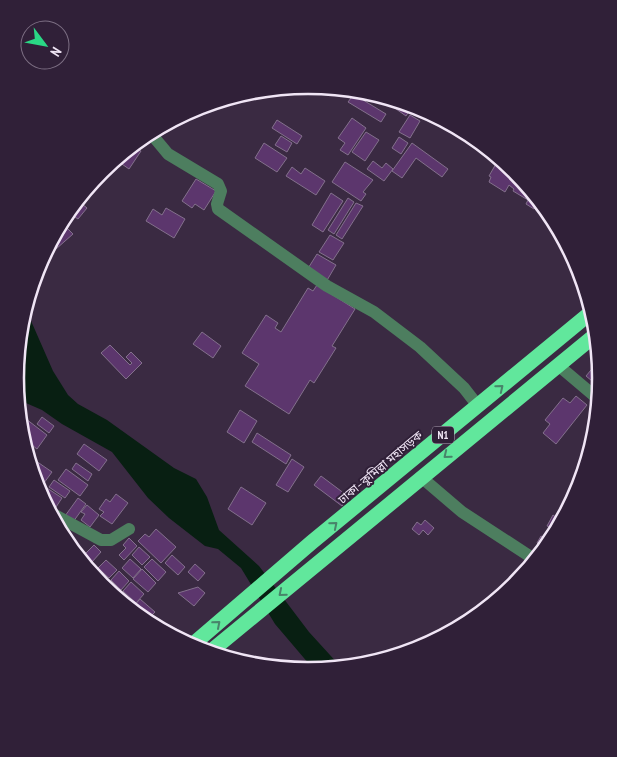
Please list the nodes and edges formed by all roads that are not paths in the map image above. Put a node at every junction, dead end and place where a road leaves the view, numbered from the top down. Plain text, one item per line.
1 (155, 139) edge
2 (586, 316) edge
3 (591, 339) edge
4 (559, 366) junction
5 (593, 395) edge
6 (478, 406) junction
7 (421, 477) junction
8 (60, 518) edge
9 (129, 529) dead end
10 (530, 557) edge
11 (197, 641) edge
12 (216, 648) edge

1 - 6 street
6 -> 2 highway, ঢাকা–কুমিল্লা মহাসড়ক / N1
3 - 4 highway, N1
4 - 5 street
4 -> 7 highway, N1
11 -> 6 highway, ঢাকা–কুমিল্লা মহাসড়ক / N1
7 - 10 street
7 -> 12 highway, N1
8 - 9 street

